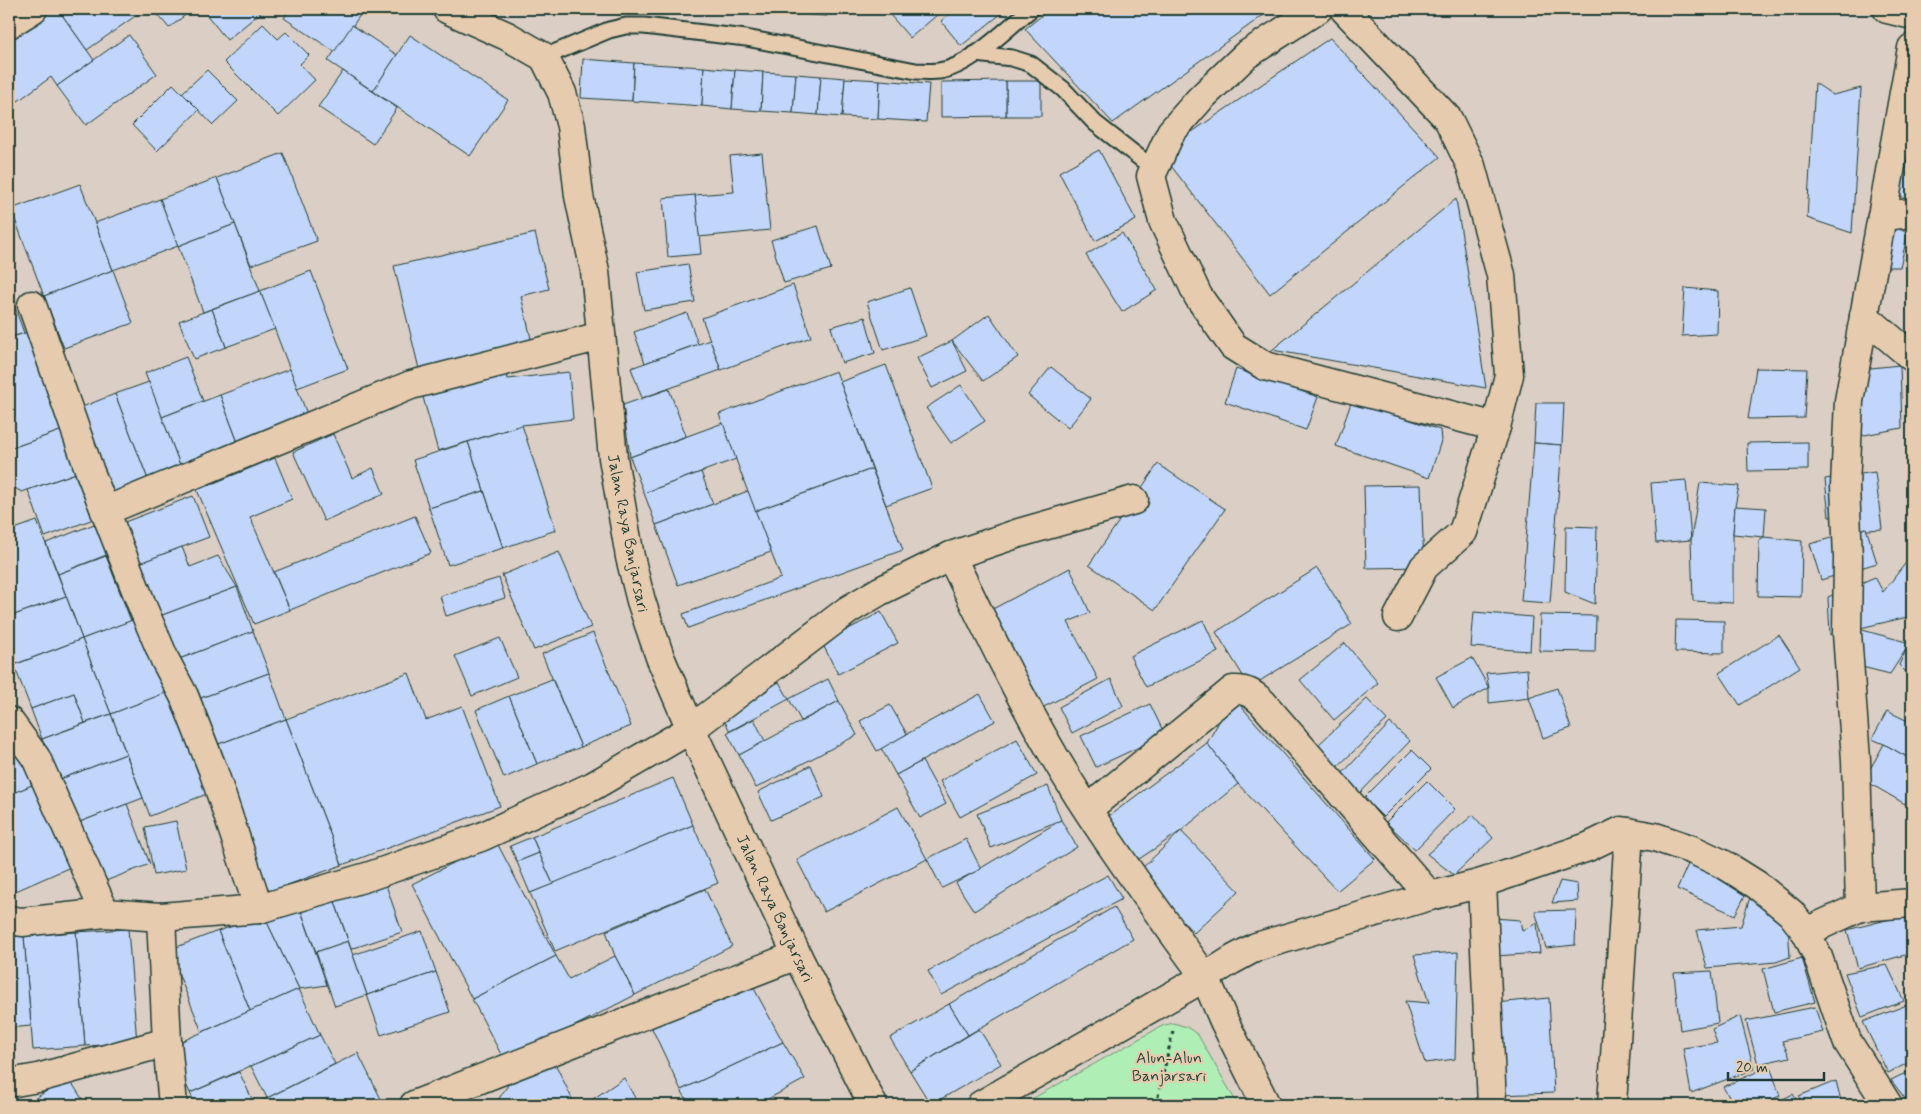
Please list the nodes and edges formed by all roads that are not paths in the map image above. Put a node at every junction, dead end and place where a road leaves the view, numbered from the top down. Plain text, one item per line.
1 (33, 9) edge
2 (447, 9) edge
3 (1031, 9) edge
4 (1318, 9) edge
5 (1344, 9) edge
6 (1887, 9) edge
7 (1912, 15) edge
8 (9, 24) edge
9 (1912, 48) edge
10 (976, 54) junction
11 (544, 57) junction
12 (1154, 169) junction
13 (1912, 214) edge
14 (1882, 216) junction
15 (32, 305) dead end
16 (1864, 316) junction
17 (601, 336) junction
18 (1912, 357) edge
19 (1496, 427) junction
20 (1134, 500) dead end
21 (105, 512) junction
22 (951, 556) junction
23 (1398, 617) dead end
24 (9, 721) edge
25 (691, 729) junction
26 (1088, 809) junction
27 (1629, 832) junction
28 (1482, 883) junction
29 (1430, 896) junction
30 (1912, 903) edge
31 (1860, 907) junction
32 (260, 909) junction
33 (105, 913) junction
34 (161, 918) junction
35 (9, 920) edge
36 (1806, 932) junction
37 (797, 955) junction
38 (1194, 983) junction
39 (167, 1042) junction
40 (9, 1083) edge
41 (173, 1105) edge
42 (414, 1105) edge
43 (872, 1105) edge
44 (982, 1105) edge
45 (1266, 1105) edge
46 (1492, 1105) edge
47 (1612, 1105) edge
48 (1888, 1105) edge

1 - 8 main road
2 - 11 main road
3 - 10 lane
4 - 12 main road
5 - 19 main road
6 - 7 main road
9 - 14 main road
10 - 11 lane
10 - 12 lane
11 - 17 main road, Jalan Raya Banjarsari
12 - 19 main road
13 - 14 main road
14 - 16 main road
15 - 21 main road
16 - 18 main road
16 - 31 main road
17 - 21 main road
17 - 25 main road, Jalan Raya Banjarsari
19 - 23 main road
20 - 22 main road
21 - 32 main road
22 - 25 main road
22 - 26 main road
24 - 33 main road
25 - 32 main road
25 - 37 main road, Jalan Raya Banjarsari
26 - 29 main road
26 - 38 main road
27 - 28 main road
27 - 36 main road
27 - 47 main road
28 - 29 main road
28 - 46 main road
29 - 38 main road
30 - 31 main road
31 - 36 main road
32 - 34 main road
33 - 34 main road
33 - 35 main road
34 - 39 main road
36 - 48 main road
37 - 42 main road
37 - 43 main road, Jalan Raya Banjarsari
38 - 44 main road
38 - 45 main road
39 - 40 main road
39 - 41 main road

